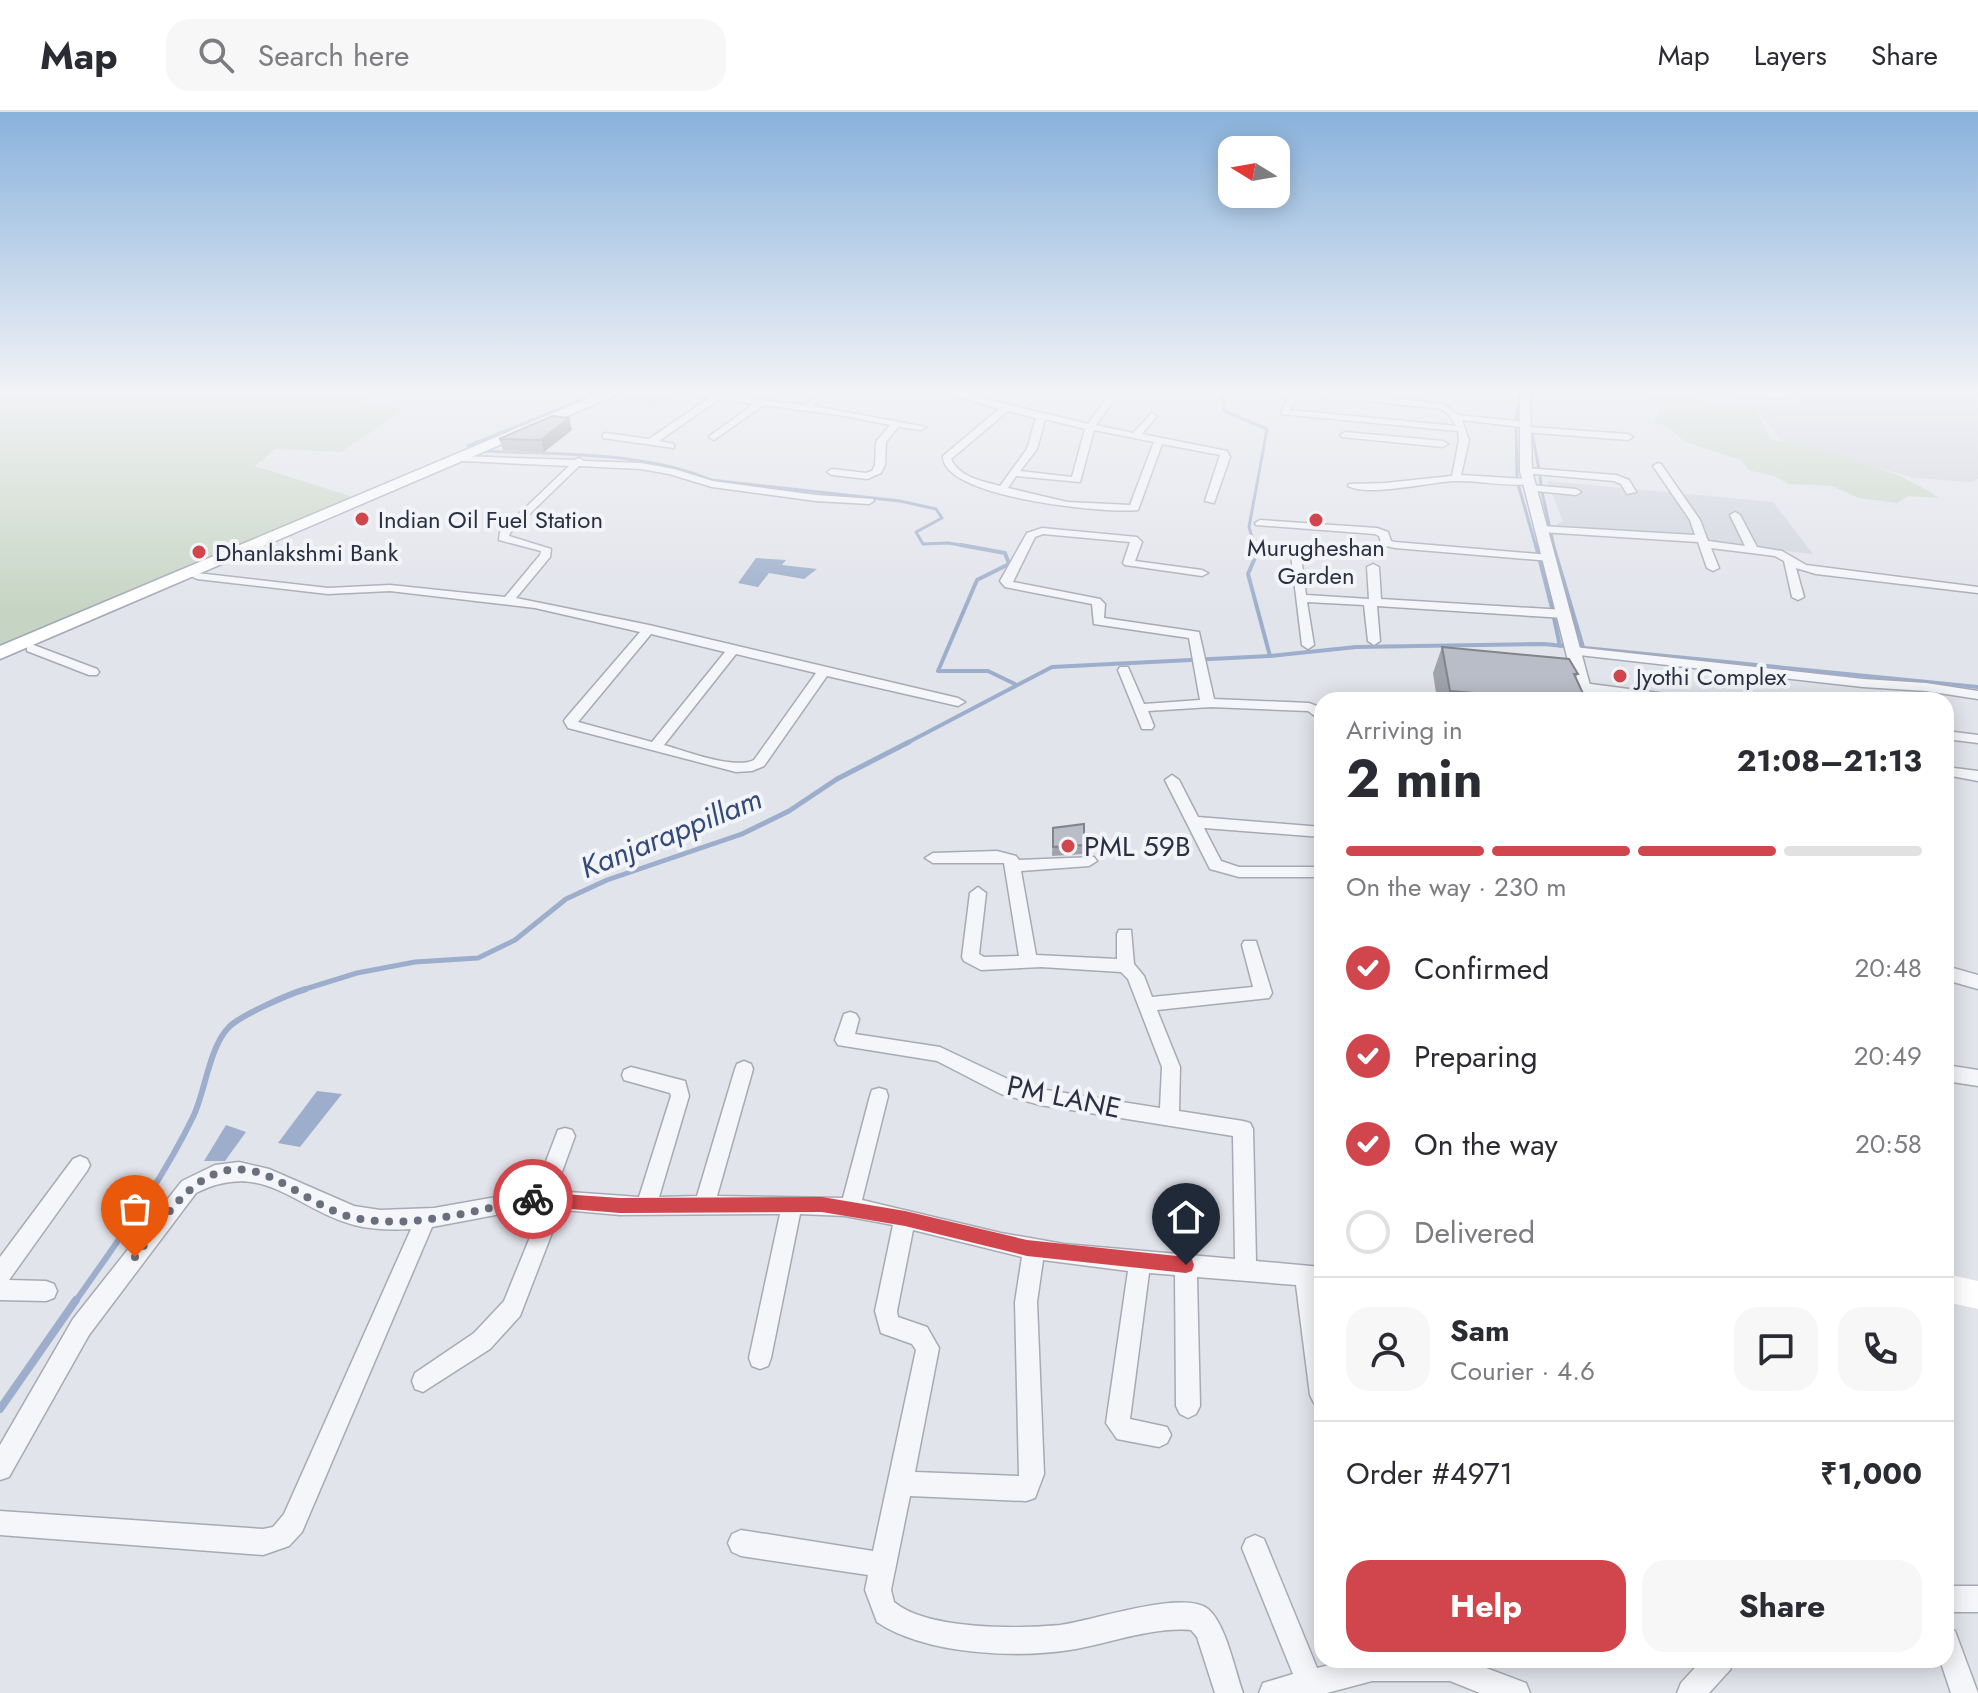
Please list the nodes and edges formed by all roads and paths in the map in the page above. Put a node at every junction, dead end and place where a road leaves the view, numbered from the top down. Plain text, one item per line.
1 (448, 464) edge
2 (576, 464) edge
3 (605, 464) edge
4 (880, 464) edge
5 (948, 464) edge
6 (1020, 464) edge
7 (1080, 464) edge
8 (1150, 464) edge
9 (1222, 464) edge
10 (1459, 464) edge
11 (1527, 464) edge
12 (1658, 466) dead end
13 (832, 472) dead end
14 (1013, 473) junction
15 (1456, 478) junction
16 (1076, 480) junction
17 (1528, 480) junction
18 (1353, 486) dead end
19 (393, 487) junction
20 (1002, 490) junction
21 (1576, 492) dead end
22 (1631, 492) dead end
23 (869, 501) dead end
24 (1210, 501) dead end
25 (1067, 505) junction
26 (1735, 515) dead end
27 (1260, 523) dead end
28 (1548, 529) junction
29 (1704, 541) junction
30 (1753, 550) junction
31 (1295, 557) dead end
32 (1550, 558) junction
33 (1791, 559) junction
34 (1373, 567) dead end
35 (1713, 568) dead end
36 (1202, 573) dead end
37 (197, 576) junction
38 (1978, 590) edge
39 (1798, 597) dead end
40 (1301, 598) junction
41 (508, 601) junction
42 (1372, 603) junction
43 (1565, 614) junction
44 (649, 629) junction
45 (1374, 641) dead end
46 (1308, 645) dead end
47 (31, 648) junction
48 (1574, 648) junction
49 (734, 649) junction
50 (0, 653) edge
51 (0, 662) edge
52 (1124, 670) dead end
53 (824, 671) junction
54 (93, 672) dead end
55 (1585, 692) edge
56 (1952, 692) edge
57 (1954, 692) edge
58 (1978, 695) edge
59 (958, 702) dead end
60 (1211, 703) junction
61 (1140, 708) junction
62 (1314, 708) edge
63 (1147, 726) dead end
64 (1954, 736) edge
65 (1978, 739) edge
66 (655, 747) junction
67 (1954, 772) edge
68 (1978, 776) edge
69 (1172, 780) dead end
70 (1195, 822) junction
71 (1314, 831) edge
72 (933, 858) dead end
73 (1089, 861) dead end
74 (1012, 866) junction
75 (1314, 872) edge
76 (978, 893) dead end
77 (1125, 934) dead end
78 (1250, 945) dead end
79 (1029, 963) junction
80 (1126, 966) junction
81 (1954, 975) edge
82 (1978, 982) edge
83 (1147, 1004) junction
84 (850, 1019) dead end
85 (744, 1069) dead end
86 (1954, 1074) edge
87 (631, 1075) dead end
88 (1978, 1078) edge
89 (879, 1096) dead end
90 (1169, 1118) junction
91 (565, 1136) dead end
92 (80, 1165) dead end
93 (541, 1200) junction
94 (792, 1205) junction
95 (646, 1206) junction
96 (704, 1206) junction
97 (850, 1209) junction
98 (426, 1218) junction
99 (905, 1219) junction
100 (1034, 1249) junction
101 (1140, 1261) junction
102 (1186, 1265) junction
103 (1246, 1269) junction
104 (0, 1274) edge
105 (1314, 1276) edge
106 (0, 1290) edge
107 (1954, 1290) edge
108 (46, 1291) dead end
109 (1978, 1295) edge
110 (760, 1358) dead end
111 (423, 1381) dead end
112 (1188, 1406) dead end
113 (1159, 1435) dead end
114 (0, 1468) edge
115 (900, 1483) junction
116 (0, 1523) edge
117 (741, 1543) dead end
118 (1255, 1548) dead end
119 (883, 1565) junction
120 (1954, 1599) edge
121 (1978, 1599) edge
122 (1954, 1662) edge
123 (1713, 1668) edge
124 (1310, 1684) junction
125 (1229, 1693) edge
126 (1273, 1693) edge
127 (1516, 1693) edge
128 (1691, 1693) edge
129 (1965, 1693) edge

1 - 19 main road
2 - 41 street
3 - 23 street
4 - 13 street
5 - 20 street
6 - 14 street
7 - 16 street
8 - 25 street
9 - 24 street
10 - 15 street
11 - 17 street
12 - 29 street
14 - 16 street
14 - 20 street
15 - 17 street
15 - 18 street
16 - 25 street
17 - 21 street
17 - 22 street
17 - 28 street
19 - 37 main road
19 - 50 main road
20 - 25 street
26 - 30 street
27 - 32 street
28 - 29 street
28 - 32 street
29 - 30 street
29 - 35 street
30 - 33 street
31 - 40 street
32 - 43 street
33 - 38 street
33 - 39 street
34 - 42 street
36 - 60 street
37 - 41 street
37 - 47 main road
40 - 42 street
40 - 46 street
41 - 44 street
42 - 43 street
42 - 45 street
43 - 48 street
44 - 49 street
44 - 66 street
47 - 51 main road
47 - 54 street
48 - 55 street
48 - 56 street
49 - 53 street
49 - 66 street
52 - 61 street
53 - 59 street
53 - 66 street
57 - 58 street
60 - 61 street
60 - 62 street
61 - 63 street
64 - 65 street
67 - 68 street
69 - 70 street
70 - 71 street
70 - 75 street
72 - 74 street
73 - 74 street
74 - 79 street
76 - 79 street
77 - 80 street
78 - 83 street
79 - 80 street
80 - 83 street
81 - 82 street
83 - 90 street
84 - 90 street, PM LANE
85 - 96 street
86 - 88 street
87 - 95 street
89 - 97 street
90 - 103 street, PM LANE
91 - 93 street
92 - 104 street
93 - 95 street
93 - 98 street
93 - 111 street
94 - 96 street
94 - 97 street
94 - 110 street
95 - 96 street
97 - 99 street
98 - 114 street
98 - 116 street
99 - 100 street
99 - 115 street
100 - 101 street
100 - 115 street
101 - 102 street
101 - 113 street
102 - 103 street
102 - 112 street
103 - 105 street
106 - 108 street
107 - 109 main road
115 - 119 street
117 - 119 street
118 - 124 street
119 - 125 street
120 - 121 street
122 - 129 street
123 - 128 street
124 - 126 street
124 - 127 street

